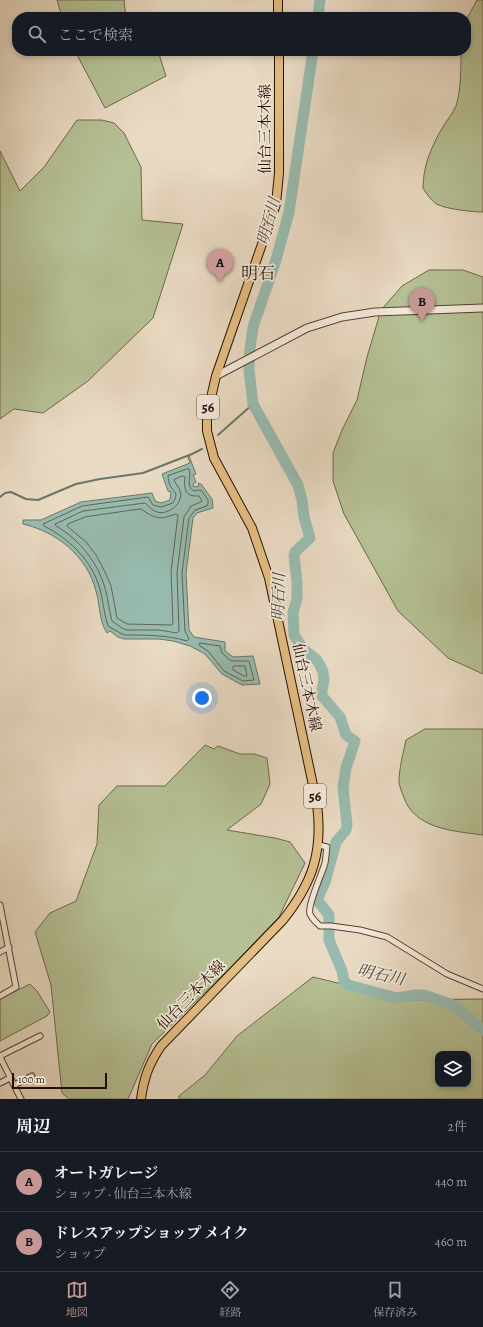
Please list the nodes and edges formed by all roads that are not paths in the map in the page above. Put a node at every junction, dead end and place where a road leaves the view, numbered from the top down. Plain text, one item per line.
1 (278, 0) edge
2 (278, 12) edge
3 (279, 56) edge
4 (483, 308) edge
5 (216, 376) junction
6 (319, 845) junction
7 (0, 905) edge
8 (9, 947) junction
9 (0, 952) edge
10 (483, 989) edge
11 (0, 996) edge
12 (40, 1036) dead end
13 (0, 1057) edge
14 (32, 1076) dead end
15 (10, 1078) junction
16 (0, 1083) edge
17 (14, 1085) junction
18 (21, 1099) edge
19 (141, 1099) edge

1 - 2 main road
3 - 5 main road, 仙台三本木線 / 56
4 - 5 street
5 - 6 main road, 仙台三本木線 / 56
6 - 10 street
6 - 19 main road, 仙台三本木線 / 56
7 - 8 street
8 - 9 street
8 - 11 street
12 - 13 street
13 - 15 street
14 - 17 street
15 - 16 street
15 - 17 street
17 - 18 street

